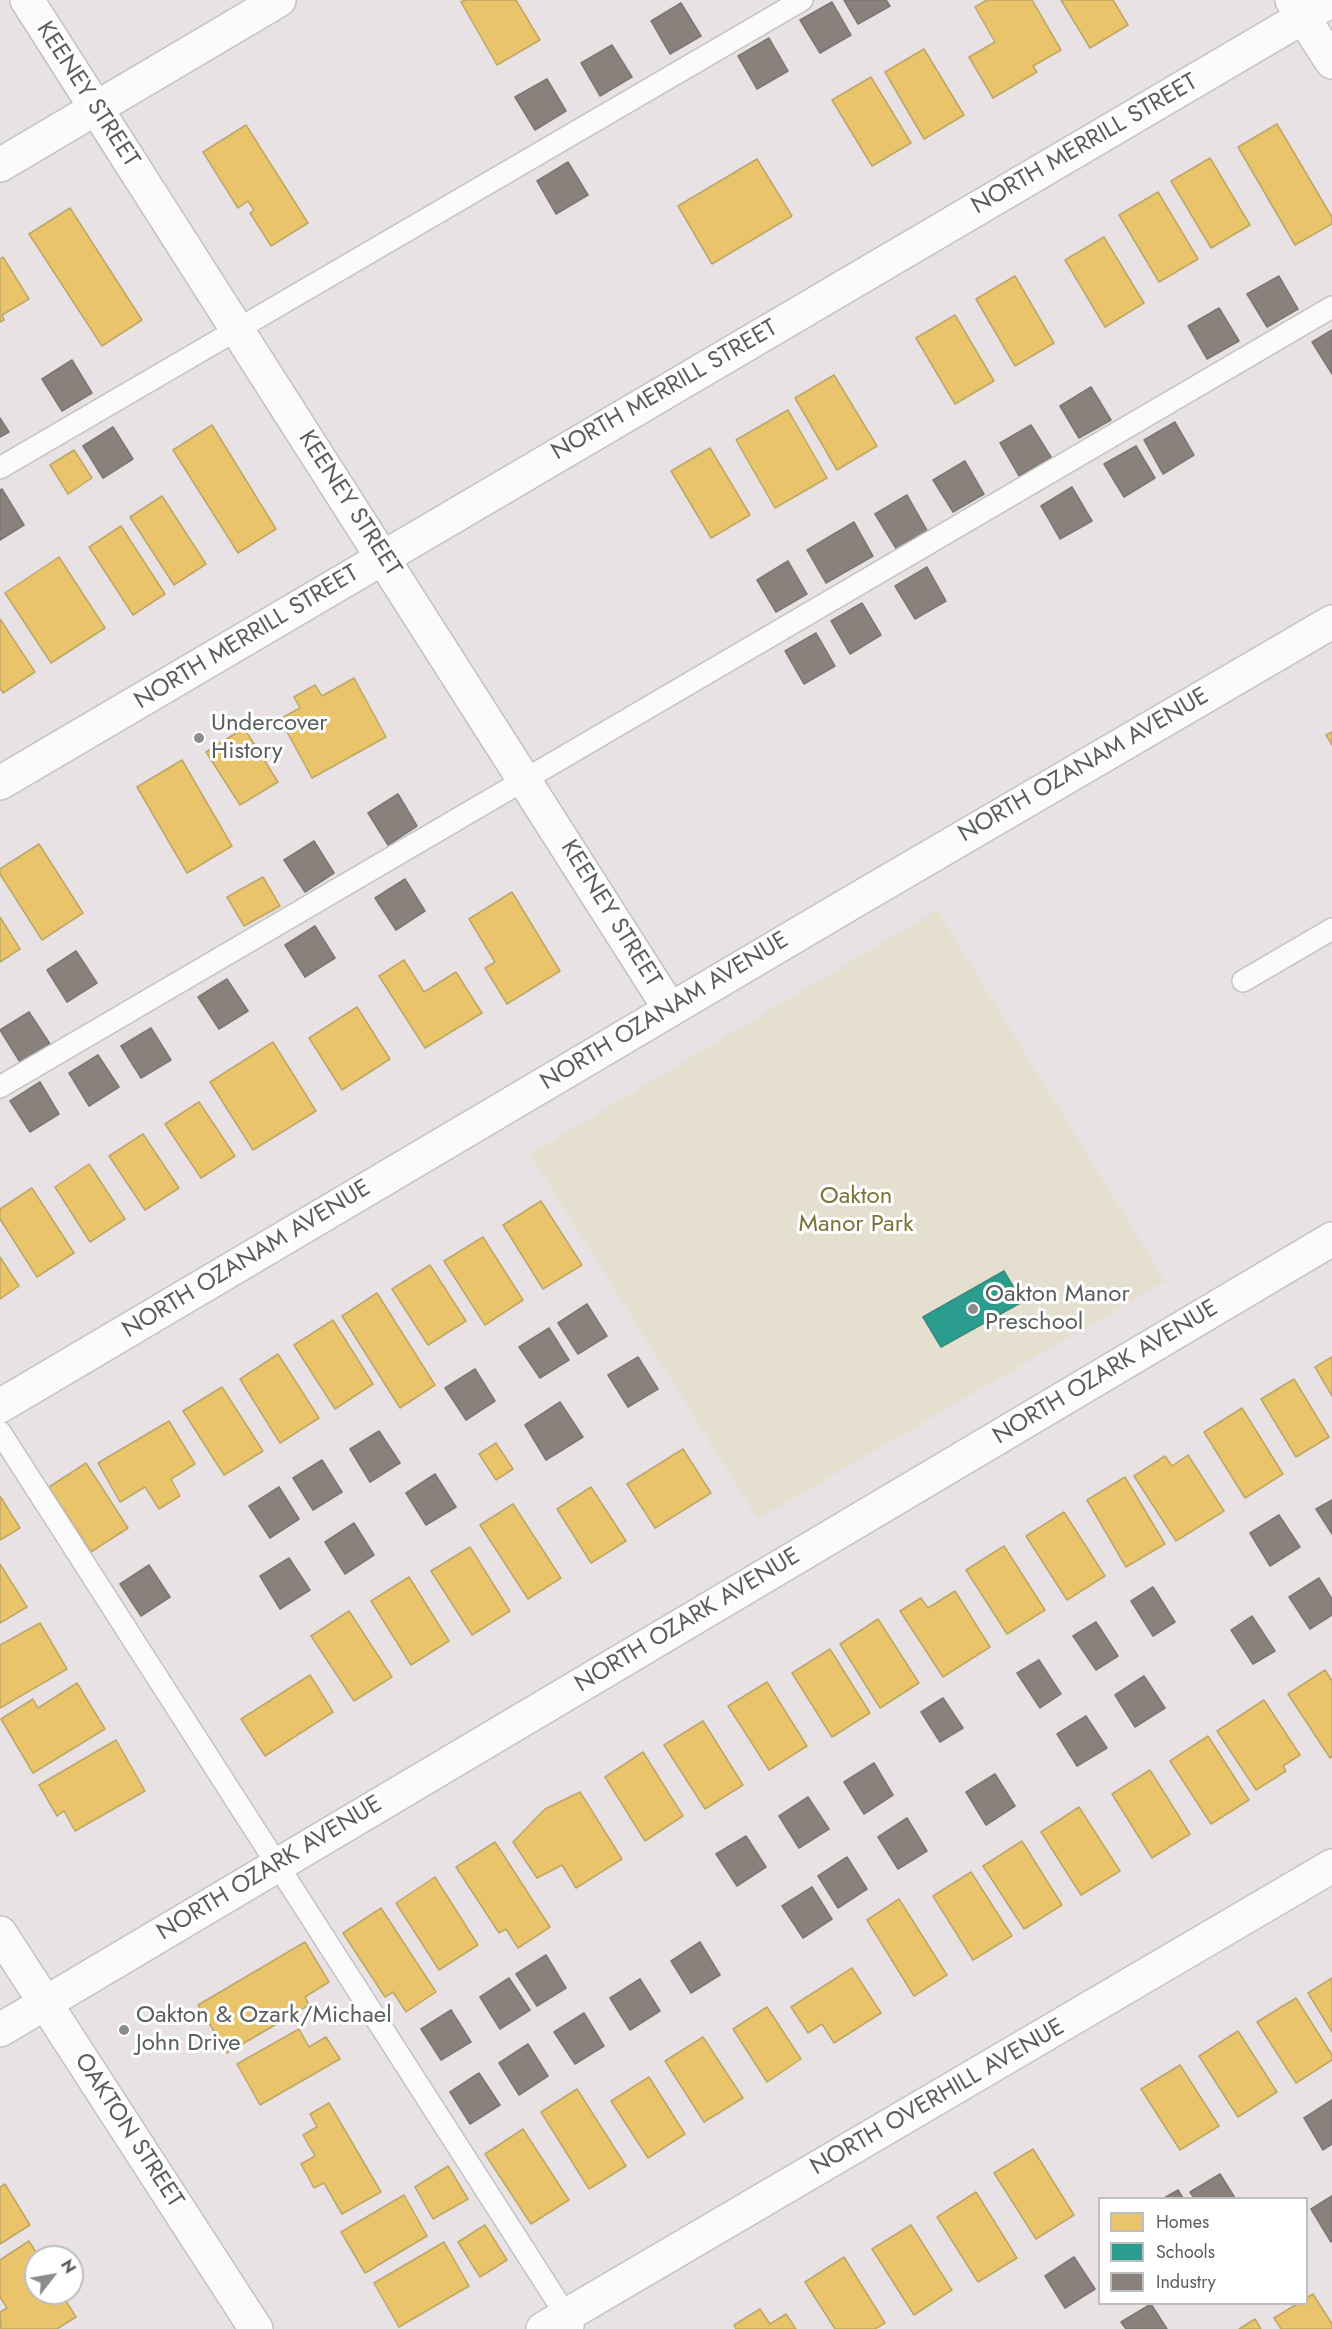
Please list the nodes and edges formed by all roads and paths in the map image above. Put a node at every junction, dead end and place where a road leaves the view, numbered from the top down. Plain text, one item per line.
1 (27, 0) edge
2 (279, 0) edge
3 (802, 0) edge
4 (1332, 0) edge
5 (1298, 8) edge
6 (1332, 62) edge
7 (96, 108) junction
8 (0, 165) edge
9 (1332, 307) edge
10 (238, 329) junction
11 (0, 468) edge
12 (383, 557) junction
13 (1332, 622) edge
14 (524, 780) junction
15 (0, 783) edge
16 (1332, 929) edge
17 (1243, 981) dead end
18 (670, 1009) junction
19 (0, 1087) edge
20 (1332, 1239) edge
21 (0, 1406) edge
22 (0, 1432) edge
23 (277, 1864) junction
24 (1332, 1866) edge
25 (0, 1933) edge
26 (45, 2002) junction
27 (0, 2030) edge
28 (561, 2325) edge
29 (256, 2329) edge

1 - 7 street, KEENEY STREET
2 - 7 street
3 - 10 lane
4 - 5 street, NORTH MERRILL STREET
5 - 6 street
5 - 12 street, NORTH MERRILL STREET
7 - 8 street
7 - 10 street, KEENEY STREET
9 - 14 lane
10 - 11 lane
10 - 12 street, KEENEY STREET
12 - 14 street, KEENEY STREET
12 - 15 street, NORTH MERRILL STREET
13 - 18 street, NORTH OZANAM AVENUE
14 - 18 street, KEENEY STREET
14 - 19 lane
16 - 17 lane
18 - 21 street, NORTH OZANAM AVENUE
20 - 23 street, NORTH OZARK AVENUE
22 - 23 lane
23 - 26 street, NORTH OZARK AVENUE
23 - 28 lane
24 - 28 street, NORTH OVERHILL AVENUE
25 - 26 street, OAKTON STREET
26 - 27 street, NORTH OZARK AVENUE
26 - 29 street, OAKTON STREET

